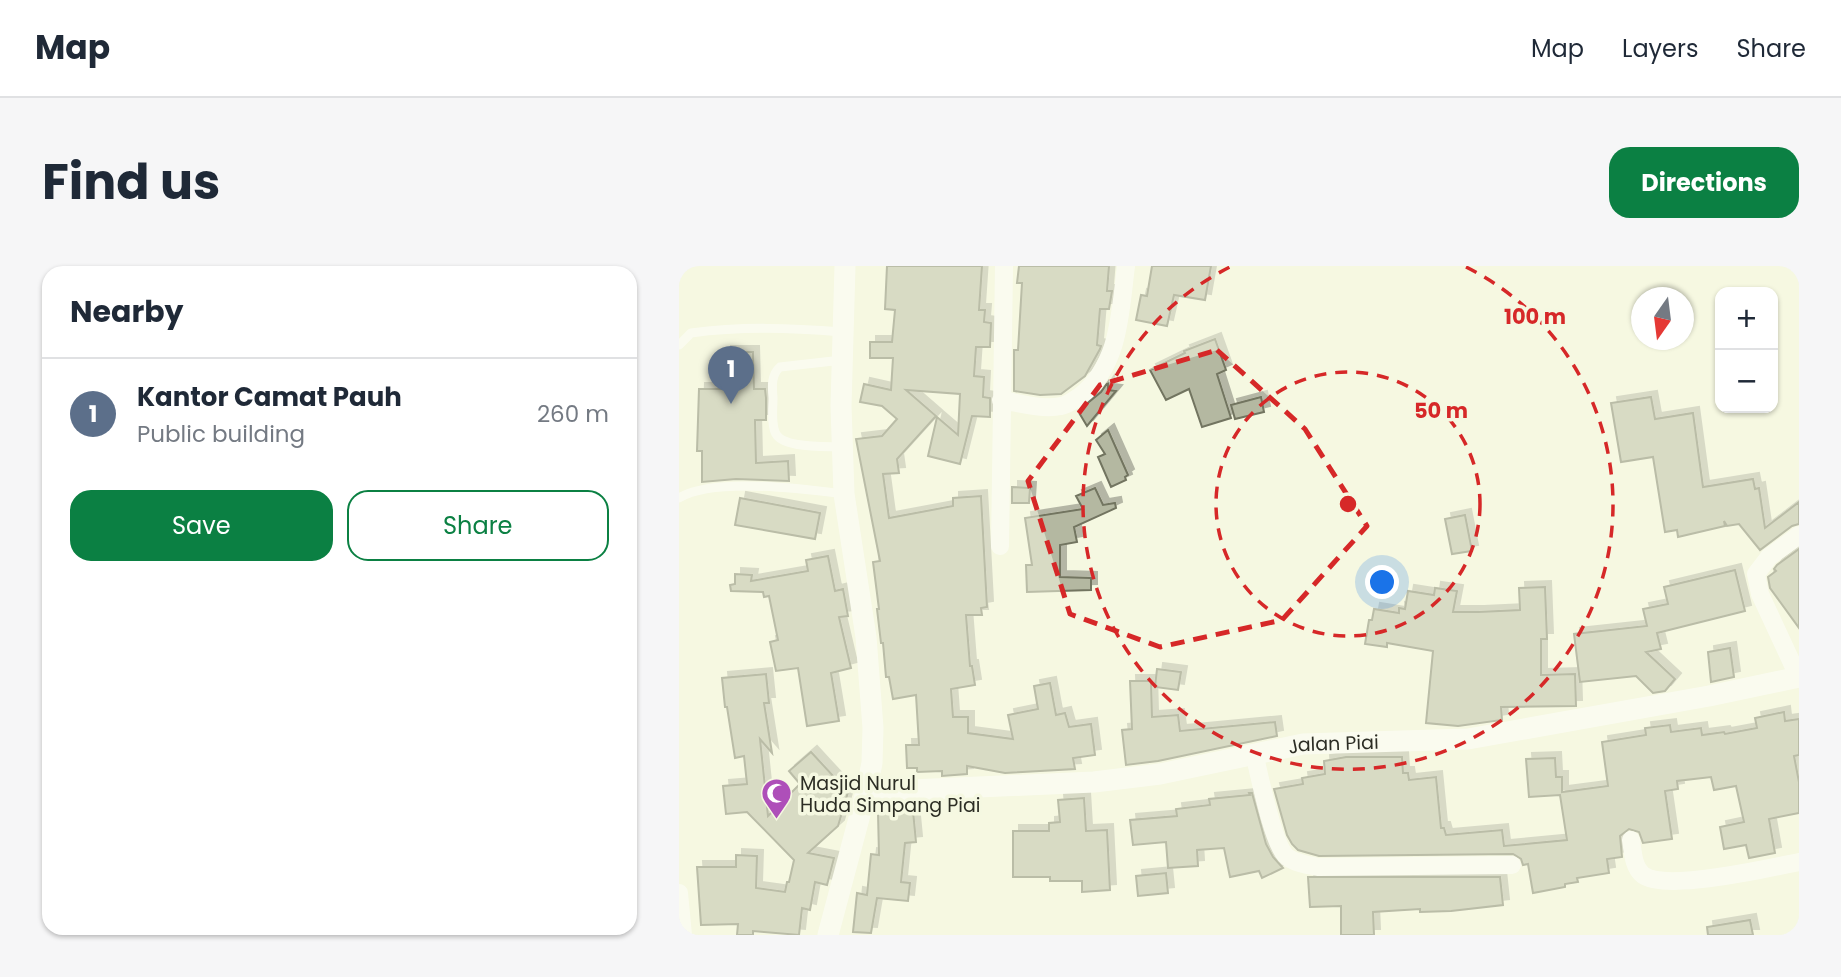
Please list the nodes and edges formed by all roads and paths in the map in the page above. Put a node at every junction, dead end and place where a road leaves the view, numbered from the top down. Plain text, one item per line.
1 (845, 266) edge
2 (1004, 266) edge
3 (1126, 266) edge
4 (842, 332) junction
5 (679, 345) edge
6 (842, 360) junction
7 (1001, 400) junction
8 (842, 447) junction
9 (844, 494) junction
10 (679, 498) edge
11 (1799, 536) edge
12 (1000, 545) dead end
13 (1799, 678) edge
14 (1254, 753) junction
15 (866, 792) junction
16 (1631, 840) dead end
17 (1799, 862) edge
18 (1512, 866) dead end
19 (679, 893) edge
20 (683, 935) edge
21 (828, 935) edge

1 - 4 street
2 - 7 street
3 - 7 street
4 - 5 lane
4 - 6 street
6 - 8 street
6 - 8 lane
7 - 12 street
8 - 9 street
9 - 10 lane
9 - 15 street
11 - 13 street
13 - 14 street, Jalan Piai
14 - 15 street, Jalan Piai
14 - 18 street
15 - 21 street
16 - 17 street
19 - 20 street

